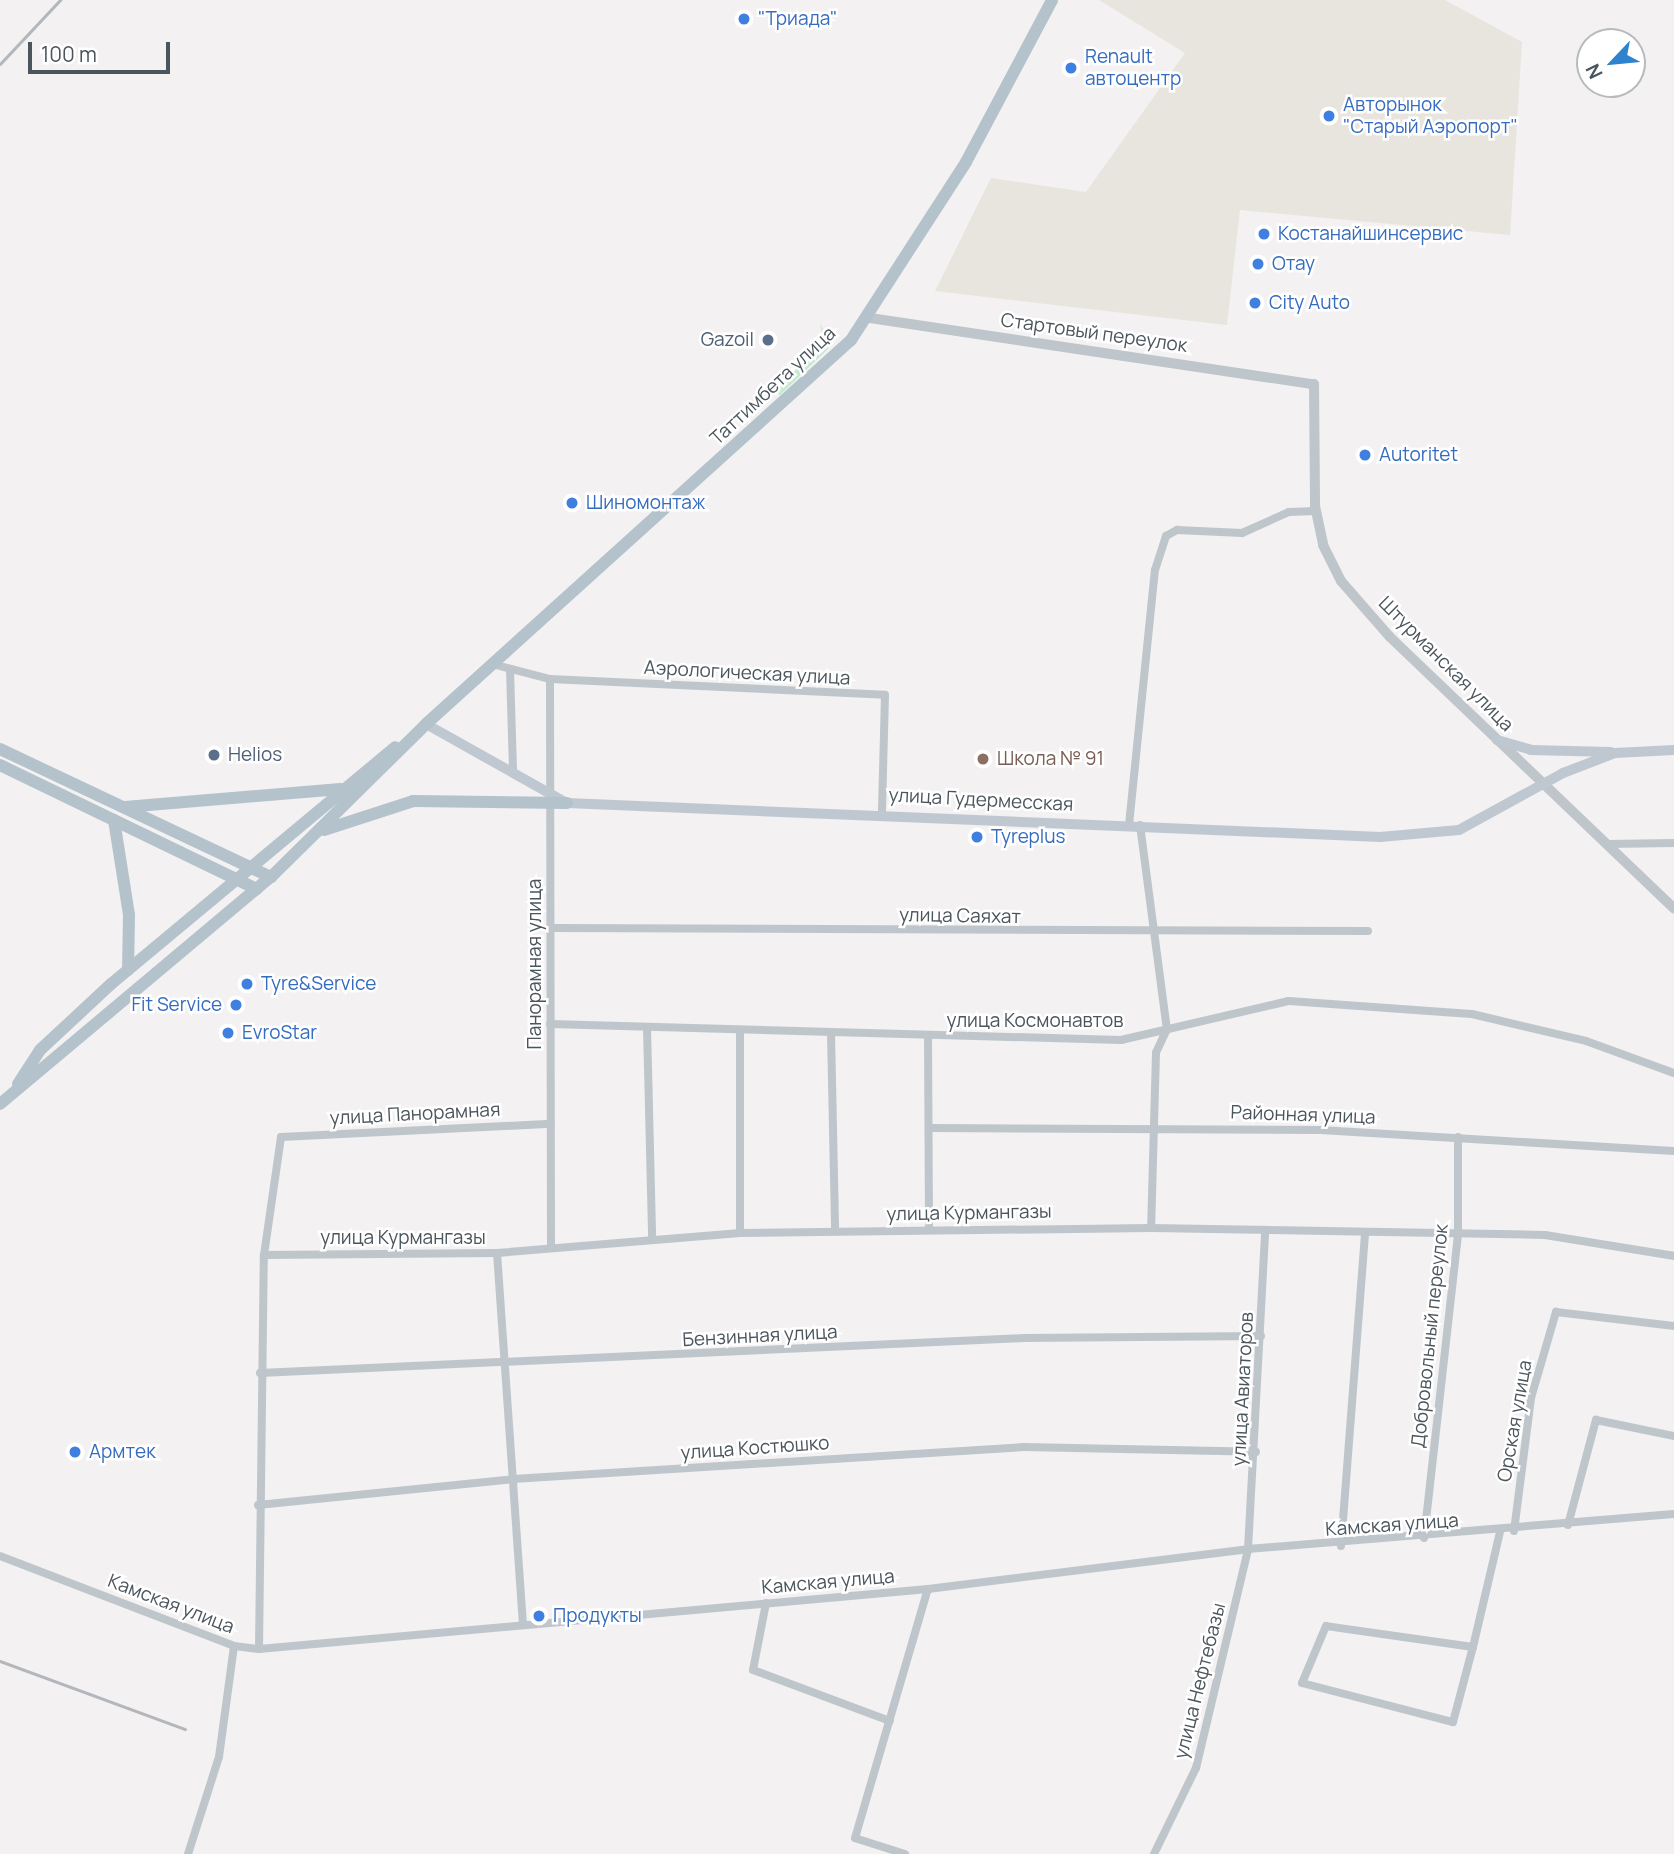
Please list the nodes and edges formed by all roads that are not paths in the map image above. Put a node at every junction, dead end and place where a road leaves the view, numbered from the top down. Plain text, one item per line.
1 (1052, 0) edge
2 (870, 318) junction
3 (1314, 384) joint
4 (1316, 511) junction
5 (492, 664) junction
6 (510, 669) junction
7 (550, 679) junction
8 (426, 724) junction
9 (1497, 740) junction
10 (0, 749) edge
11 (1674, 750) edge
12 (1617, 752) junction
13 (0, 765) edge
14 (513, 772) junction
15 (1543, 784) junction
16 (340, 789) junction
17 (548, 791) junction
18 (567, 803) junction
19 (122, 807) junction
20 (548, 807) junction
21 (883, 813) junction
22 (114, 820) junction
23 (1134, 825) junction
24 (321, 831) junction
25 (1674, 843) edge
26 (1608, 844) junction
27 (251, 864) junction
28 (238, 875) junction
29 (271, 877) junction
30 (257, 889) junction
31 (1674, 908) edge
32 (552, 928) junction
33 (1368, 930) dead end
34 (1154, 933) junction
35 (128, 970) junction
36 (550, 1024) junction
37 (647, 1027) junction
38 (1167, 1029) junction
39 (740, 1030) junction
40 (831, 1033) junction
41 (928, 1035) junction
42 (1674, 1073) edge
43 (12, 1093) junction
44 (0, 1104) edge
45 (551, 1124) junction
46 (1154, 1127) junction
47 (930, 1128) junction
48 (1458, 1137) junction
49 (1674, 1151) edge
50 (1151, 1228) junction
51 (929, 1229) junction
52 (1265, 1230) junction
53 (835, 1231) junction
54 (1365, 1232) junction
55 (740, 1233) junction
56 (1458, 1234) junction
57 (652, 1238) junction
58 (551, 1248) junction
59 (497, 1254) junction
60 (264, 1255) junction
61 (1674, 1256) edge
62 (1674, 1326) edge
63 (1261, 1336) junction
64 (504, 1364) junction
65 (260, 1373) junction
66 (1674, 1436) edge
67 (1256, 1452) junction
68 (513, 1479) junction
69 (258, 1505) junction
70 (1674, 1514) edge
71 (1568, 1525) junction
72 (1514, 1531) junction
73 (1500, 1532) junction
74 (1424, 1538) junction
75 (1341, 1546) junction
76 (1248, 1549) junction
77 (0, 1556) edge
78 (928, 1589) junction
79 (766, 1603) junction
80 (523, 1623) junction
81 (234, 1646) junction
82 (1473, 1647) junction
83 (259, 1649) junction
84 (890, 1721) junction
85 (188, 1854) edge
86 (905, 1854) edge
87 (1154, 1854) edge

1 - 2 main road, Таттимбета улица
2 - 3 street, Стартовый переулок
2 - 5 main road, Таттимбета улица
3 - 4 street, Штурманская улица
4 - 9 street, Штурманская улица
4 - 23 street
5 - 6 street, Аэрологическая улица
5 - 8 main road, Таттимбета улица
6 - 7 street, Аэрологическая улица
6 - 14 street
7 - 17 street, Панорамная улица
7 - 21 street, Аэрологическая улица
8 - 14 main road
8 - 16 main road
8 - 24 main road
9 - 12 main road
9 - 15 street, Штурманская улица
10 - 19 main road
11 - 12 main road
12 - 15 main road, улица Гудермесская
13 - 22 main road
14 - 17 main road
15 - 23 main road, улица Гудермесская
15 - 26 street, Штурманская улица
16 - 19 main road
16 - 27 main road
17 - 18 main road
17 - 20 street, Панорамная улица
18 - 20 main road
18 - 21 main road, улица Гудермесская
19 - 27 main road
20 - 24 main road
20 - 32 street, Панорамная улица
21 - 23 main road, улица Гудермесская
22 - 28 main road
22 - 35 main road
23 - 34 street
24 - 29 main road
25 - 26 street
26 - 31 street, Штурманская улица
27 - 28 main road
27 - 29 main road
28 - 30 main road
28 - 35 main road
29 - 30 main road
30 - 43 main road
32 - 34 street, улица Саяхат
32 - 36 street, Панорамная улица
33 - 34 street, улица Саяхат
34 - 38 street
35 - 43 main road
36 - 37 street, улица Космонавтов
36 - 45 street, Панорамная улица
37 - 39 street, улица Космонавтов
37 - 57 street
38 - 41 street, улица Космонавтов
38 - 42 street, улица Космонавтов
38 - 46 street
39 - 40 street, улица Космонавтов
39 - 55 street
40 - 41 street, улица Космонавтов
40 - 53 street
41 - 47 street
43 - 44 main road
45 - 58 street, Панорамная улица
45 - 60 street, улица Панорамная
46 - 47 street, Районная улица
46 - 48 street, Районная улица
46 - 50 street
47 - 51 street
48 - 49 street, Районная улица
48 - 56 street, Добровольный переулок
50 - 51 street, улица Курмангазы
50 - 52 street, улица Курмангазы
51 - 53 street, улица Курмангазы
52 - 54 street, улица Курмангазы
52 - 63 street, улица Авиаторов
53 - 55 street, улица Курмангазы
54 - 56 street, улица Курмангазы
54 - 75 street
55 - 57 street, улица Курмангазы
56 - 61 street, улица Курмангазы
56 - 74 street, Добровольный переулок
57 - 58 street, улица Курмангазы
58 - 59 street, улица Курмангазы
59 - 60 street, улица Курмангазы
59 - 64 street
60 - 65 street
62 - 72 street, Орская улица
63 - 64 street, Бензинная улица
63 - 67 street, улица Авиаторов
64 - 65 street, Бензинная улица
64 - 68 street
65 - 69 street
66 - 71 street
67 - 68 street, улица Костюшко
67 - 76 street, улица Авиаторов
68 - 69 street, улица Костюшко
68 - 80 street
69 - 83 street
70 - 71 street, Камская улица
71 - 72 street, Камская улица
72 - 73 street, Камская улица
73 - 74 street, Камская улица
73 - 82 street
74 - 75 street, Камская улица
75 - 76 street, Камская улица
76 - 78 street, Камская улица
76 - 87 street, улица Нефтебазы
77 - 81 street, Камская улица
78 - 79 street, Камская улица
78 - 84 street
79 - 80 street, Камская улица
79 - 84 street
80 - 83 street, Камская улица
81 - 83 street, Камская улица
81 - 85 street
82 - 82 street
84 - 86 street

